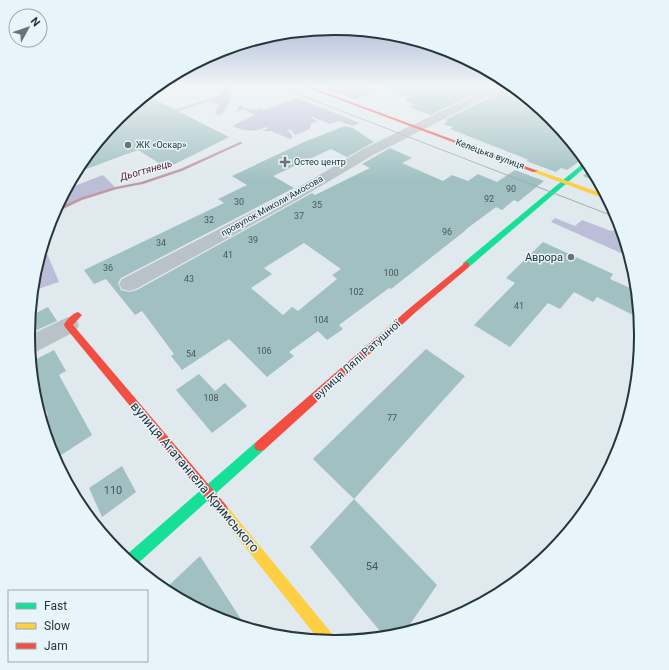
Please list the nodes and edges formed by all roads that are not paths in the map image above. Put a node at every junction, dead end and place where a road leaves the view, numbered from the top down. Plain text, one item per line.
1 (391, 117) edge
2 (438, 117) edge
3 (418, 127) junction
4 (583, 166) edge
5 (564, 182) junction
6 (599, 195) edge
7 (128, 284) dead end
8 (73, 320) joint
9 (35, 342) edge
10 (208, 492) junction
11 (134, 558) edge
12 (324, 634) edge

1 - 3 street, Келецька вулиця
2 - 3 street, провулок Миколи Амосова
3 - 5 street, Келецька вулиця
3 - 7 street, провулок Миколи Амосова
4 - 5 street, вулиця Лялі Ратушної
5 - 6 street, Келецька вулиця
5 - 10 street, вулиця Лялі Ратушної
8 - 9 street
8 - 10 street, вулиця Агатангела Кримського
10 - 11 street, вулиця Лялі Ратушної
10 - 12 street, вулиця Агатангела Кримського

